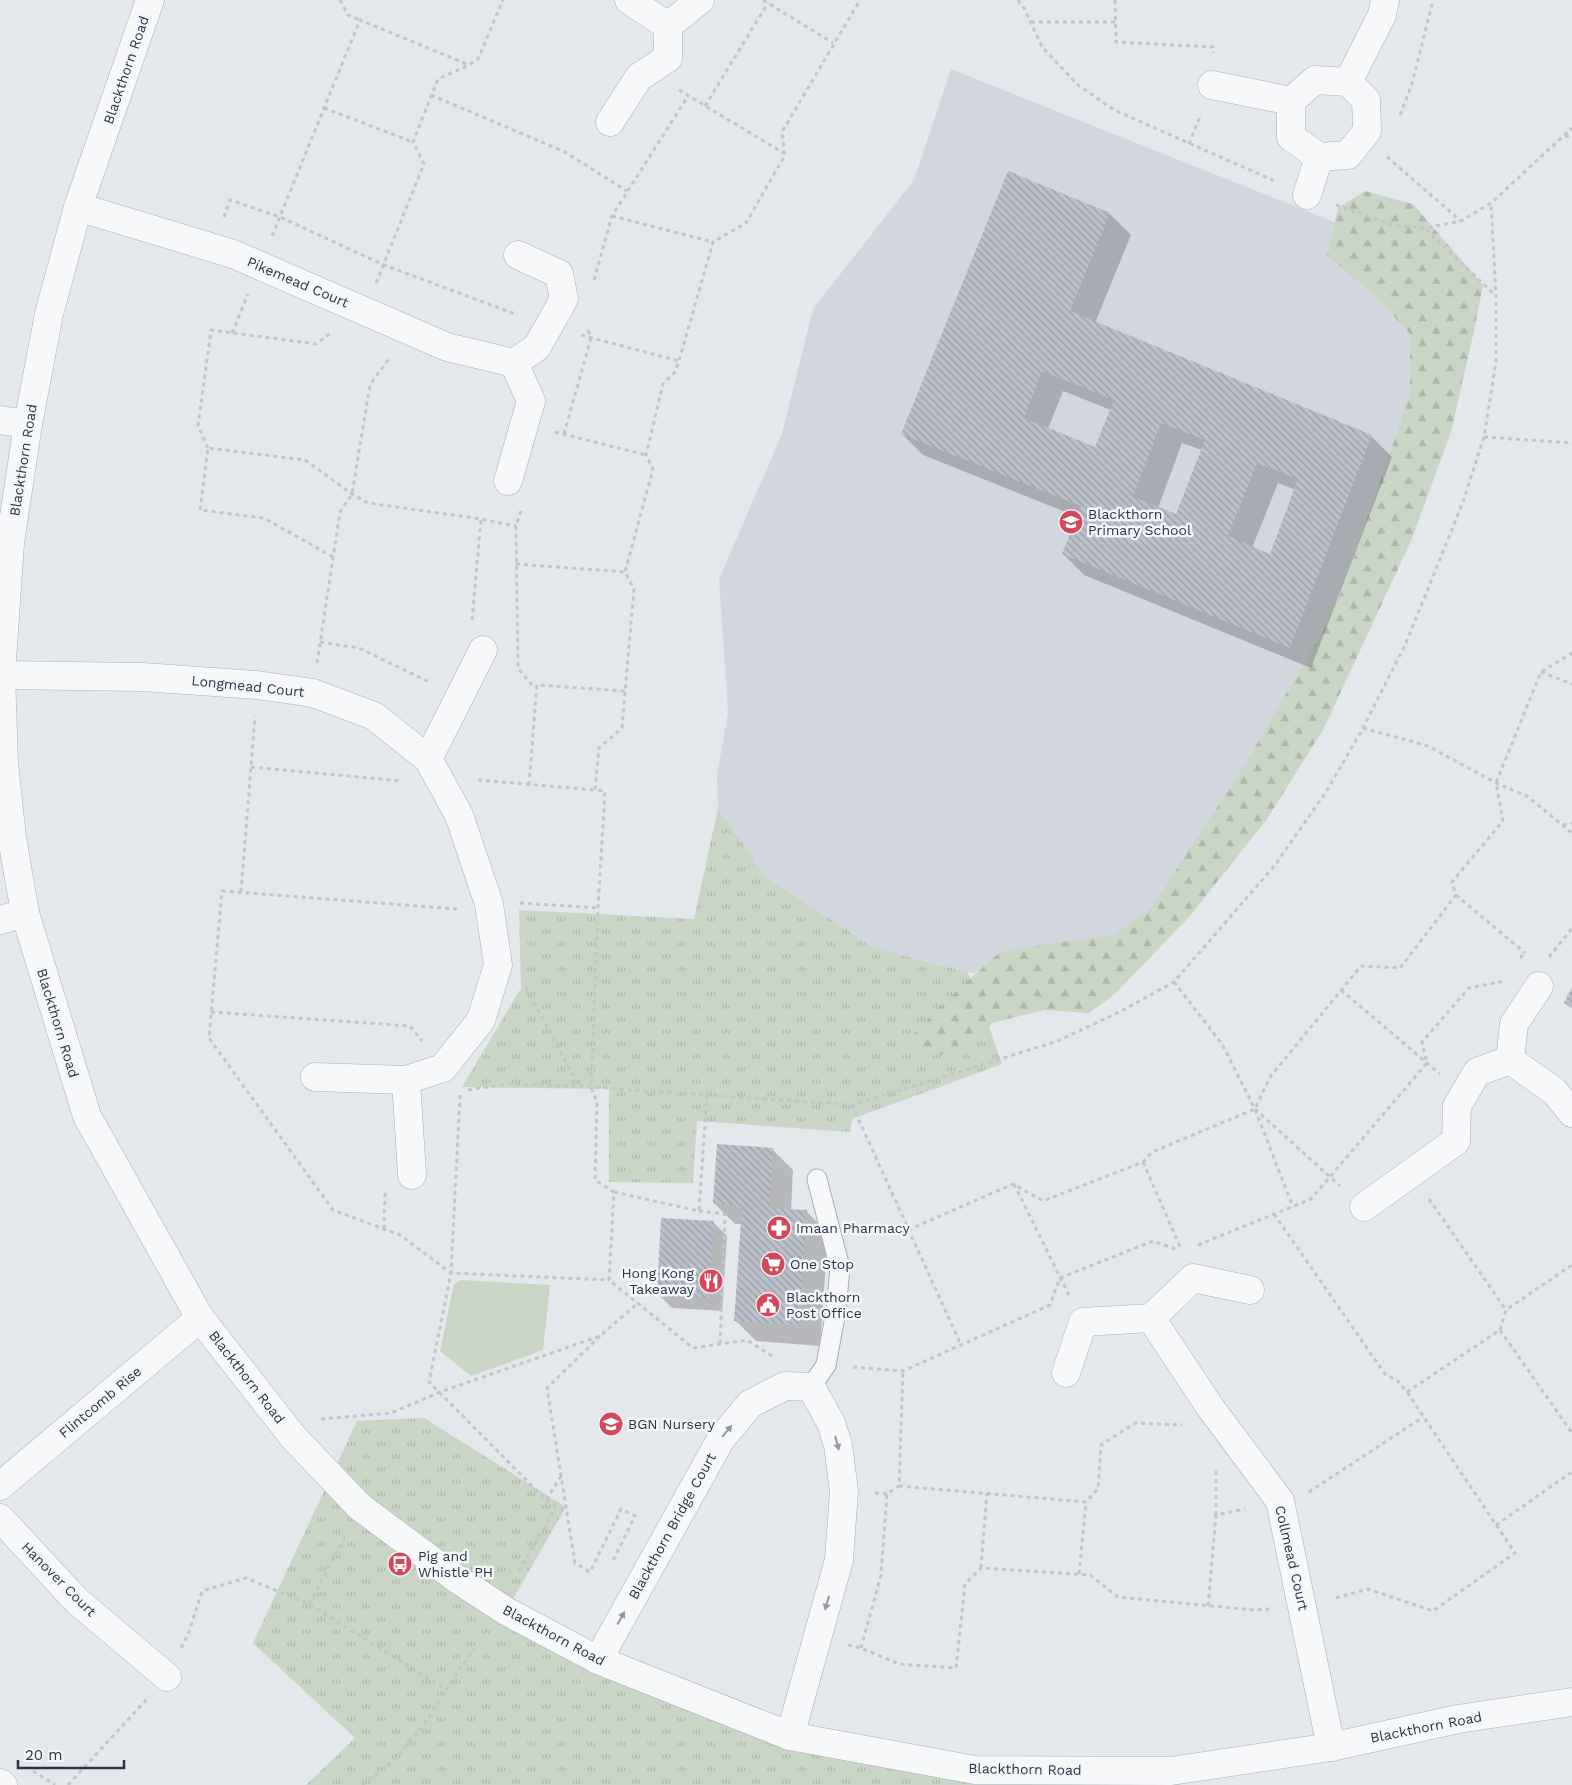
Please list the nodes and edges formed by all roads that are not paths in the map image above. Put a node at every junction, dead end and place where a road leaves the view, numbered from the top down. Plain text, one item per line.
1 (150, 0) edge
2 (629, 0) edge
3 (700, 0) edge
4 (1385, 0) edge
5 (668, 26) junction
6 (1348, 82) junction
7 (1212, 85) road end
8 (1292, 101) junction
9 (610, 122) dead end
10 (1319, 157) junction
11 (1307, 195) dead end
12 (78, 207) junction
13 (518, 255) dead end
14 (514, 363) junction
15 (0, 420) edge
16 (28, 424) junction
17 (508, 481) dead end
18 (483, 650) road end
19 (1, 676) edge
20 (428, 759) junction
21 (12, 917) edge
22 (1539, 986) dead end
23 (1510, 1060) junction
24 (316, 1077) dead end
25 (406, 1080) junction
26 (1572, 1112) edge
27 (412, 1175) dead end
28 (817, 1180) dead end
29 (1364, 1206) road end
30 (1250, 1290) dead end
31 (200, 1318) junction
32 (1151, 1318) junction
33 (1066, 1373) dead end
34 (811, 1387) junction
35 (0, 1486) edge
36 (0, 1518) edge
37 (598, 1660) junction
38 (167, 1677) road end
39 (1572, 1702) edge
40 (790, 1736) junction
41 (1331, 1746) junction
42 (974, 1777) edge
43 (0, 1783) edge
44 (3, 1785) edge

1 - 12 street, Blackthorn Road
2 - 5 street
3 - 5 street
4 - 6 street
5 - 9 street
6 - 8 street
6 - 10 street
7 - 8 street
8 - 10 street
10 - 11 street
12 - 14 street, Pikemead Court
12 - 16 street, Blackthorn Road
13 - 14 street
14 - 17 street
15 - 16 street
16 - 19 street, Blackthorn Road
18 - 20 street
19 - 20 street, Longmead Court
19 - 21 street, Blackthorn Road
20 - 25 street, Longmead Court
21 - 31 street, Blackthorn Road
22 - 23 street
23 - 26 street
23 - 29 street
24 - 25 street
25 - 27 street
28 - 34 lane
30 - 32 street
31 - 35 street, Flintcomb Rise
31 - 37 street, Blackthorn Road
32 - 33 street
32 - 41 street, Collmead Court
37 -> 34 street, Blackthorn Bridge Court
34 -> 40 street
36 - 38 street, Hanover Court
37 - 40 street, Blackthorn Road
39 - 41 street, Blackthorn Road
40 - 42 street, Blackthorn Road
41 - 42 street, Blackthorn Road
43 - 44 street

